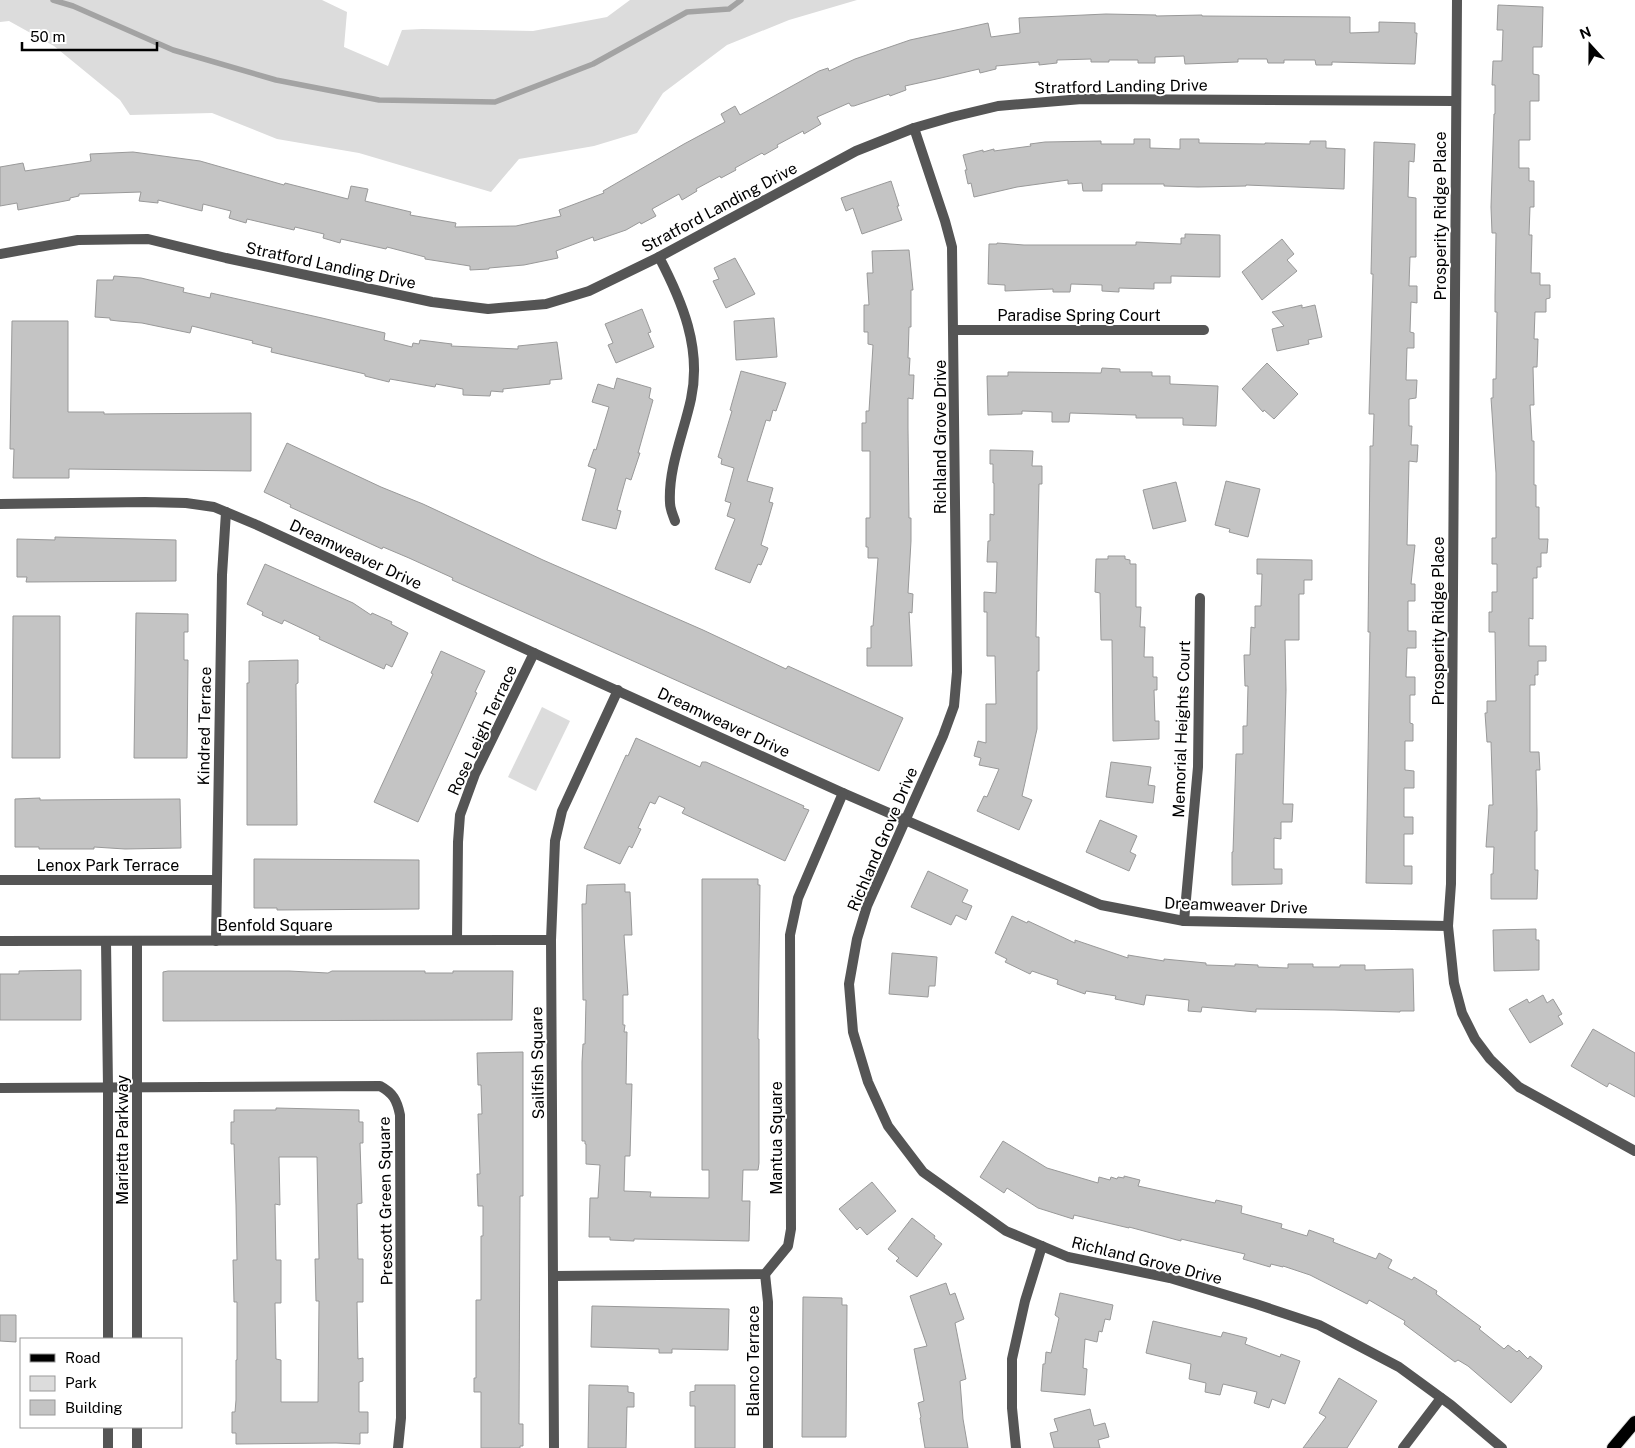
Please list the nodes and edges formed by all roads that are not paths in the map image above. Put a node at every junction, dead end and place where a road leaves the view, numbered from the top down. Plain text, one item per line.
1 (1456, 0) edge
2 (1455, 101) junction
3 (914, 128) junction
4 (0, 254) edge
5 (659, 257) junction
6 (954, 330) junction
7 (1204, 330) dead end
8 (0, 504) edge
9 (226, 512) junction
10 (674, 521) dead end
11 (1200, 598) dead end
12 (534, 653) junction
13 (618, 690) junction
14 (843, 793) junction
15 (905, 820) junction
16 (0, 880) edge
17 (216, 880) junction
18 (1184, 921) junction
19 (1448, 926) junction
20 (458, 939) junction
21 (551, 940) junction
22 (0, 941) edge
23 (106, 941) junction
24 (137, 941) junction
25 (216, 941) junction
26 (108, 1087) junction
27 (136, 1087) junction
28 (0, 1088) edge
29 (1635, 1151) edge
30 (1042, 1246) junction
31 (765, 1274) junction
32 (554, 1276) junction
33 (108, 1338) edge
34 (136, 1338) edge
35 (1441, 1398) junction
36 (1635, 1422) edge
37 (108, 1428) edge
38 (137, 1428) edge
39 (108, 1448) edge
40 (137, 1448) edge
41 (398, 1448) edge
42 (554, 1448) edge
43 (768, 1448) edge
44 (1016, 1448) edge
45 (1403, 1448) edge
46 (1502, 1448) edge
47 (1613, 1448) edge

1 - 2 street, Prosperity Ridge Place
2 - 3 street, Stratford Landing Drive
2 - 19 street, Prosperity Ridge Place
3 - 5 street, Stratford Landing Drive
3 - 6 street, Richland Grove Drive
4 - 5 street, Stratford Landing Drive
5 - 10 street
6 - 7 street, Paradise Spring Court
6 - 15 street, Richland Grove Drive
8 - 9 street, Dreamweaver Drive
9 - 12 street, Dreamweaver Drive
9 - 17 street, Kindred Terrace
11 - 18 street, Memorial Heights Court
12 - 13 street, Dreamweaver Drive
12 - 20 street, Rose Leigh Terrace
13 - 14 street, Dreamweaver Drive
13 - 21 street, Sailfish Square
14 - 15 street, Dreamweaver Drive
14 - 31 street, Mantua Square
15 - 18 street, Dreamweaver Drive
15 - 30 street, Richland Grove Drive
16 - 17 street, Lenox Park Terrace
17 - 25 street, Kindred Terrace
18 - 19 street, Dreamweaver Drive
19 - 29 street, Prosperity Ridge Place
20 - 21 street, Benfold Square
20 - 25 street, Benfold Square
21 - 32 street, Sailfish Square
22 - 23 street, Benfold Square
23 - 24 street, Benfold Square
23 - 26 street, Marietta Parkway
24 - 25 street, Benfold Square
24 - 27 street, Marietta Parkway
26 - 27 street, Prescott Green Square
26 - 28 street, Prescott Green Square
26 - 33 street, Marietta Parkway
27 - 34 street, Marietta Parkway
27 - 41 street, Prescott Green Square
30 - 35 street, Richland Grove Drive
30 - 44 street
31 - 32 street
31 - 43 street, Blanco Terrace
32 - 42 street, Sailfish Square
35 - 45 street
35 - 46 street, Richland Grove Drive
36 - 47 main road
37 - 39 street
38 - 40 street

